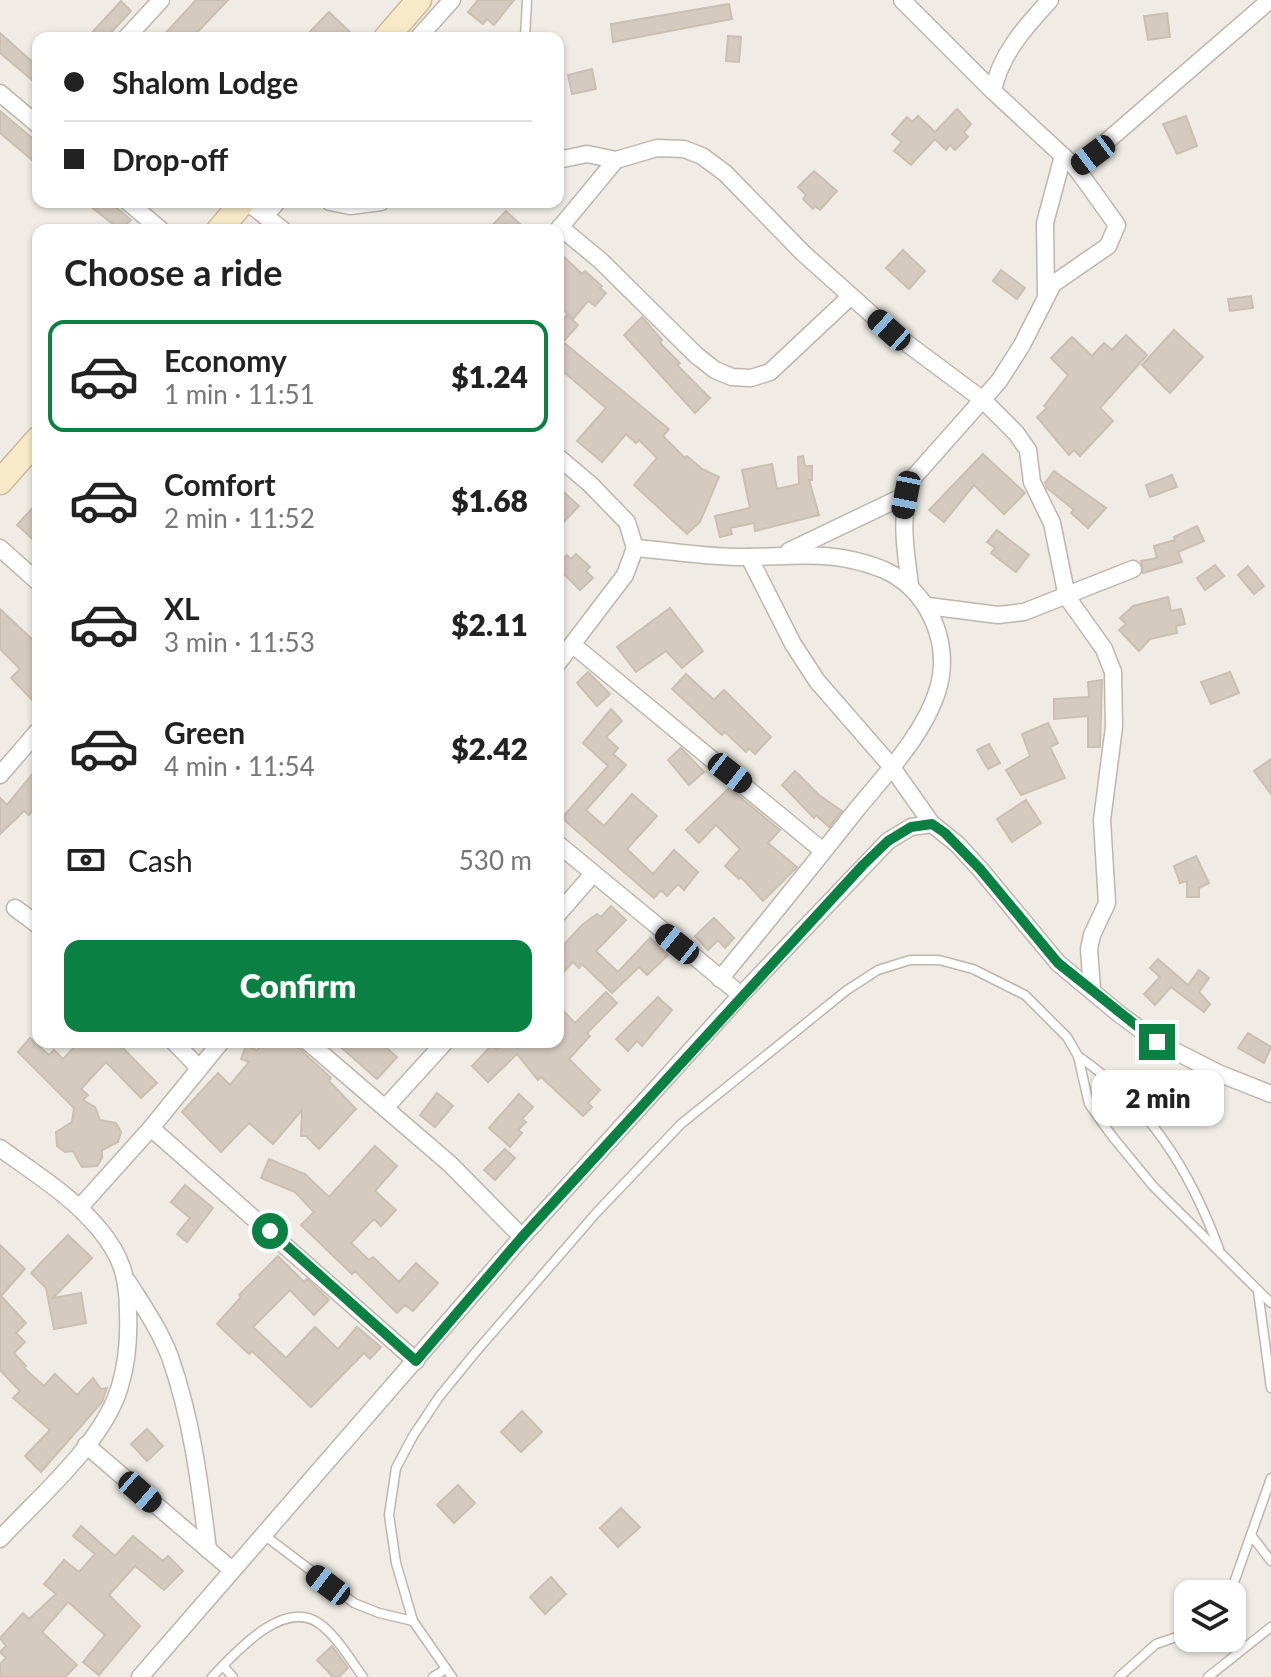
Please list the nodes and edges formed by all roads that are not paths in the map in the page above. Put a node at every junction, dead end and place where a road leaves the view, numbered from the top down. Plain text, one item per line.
1 (161, 0) edge
2 (419, 0) edge
3 (452, 0) edge
4 (527, 0) edge
5 (902, 0) edge
6 (1050, 0) edge
7 (1270, 0) edge
8 (132, 32) edge
9 (391, 32) edge
10 (423, 32) edge
11 (525, 32) edge
12 (993, 91) junction
13 (0, 93) edge
14 (32, 120) edge
15 (1063, 156) junction
16 (564, 159) edge
17 (616, 160) junction
18 (1076, 168) junction
19 (135, 208) edge
20 (239, 208) edge
21 (254, 208) edge
22 (272, 208) edge
23 (265, 216) junction
24 (154, 224) edge
25 (225, 224) edge
26 (275, 224) edge
27 (562, 224) edge
28 (564, 232) edge
29 (1046, 293) junction
30 (851, 296) junction
31 (983, 400) junction
32 (32, 446) edge
33 (564, 462) edge
34 (0, 482) edge
35 (906, 495) junction
36 (870, 514) junction
37 (903, 529) junction
38 (0, 548) edge
39 (635, 548) junction
40 (780, 554) junction
41 (749, 557) junction
42 (1133, 569) dead end
43 (32, 577) edge
44 (910, 585) junction
45 (1067, 597) junction
46 (928, 606) junction
47 (573, 645) junction
48 (564, 656) edge
49 (32, 738) edge
50 (891, 766) junction
51 (0, 775) edge
52 (932, 824) junction
53 (564, 849) edge
54 (823, 851) junction
55 (592, 875) junction
56 (564, 907) edge
57 (15, 908) dead end
58 (32, 921) edge
59 (720, 979) junction
60 (1092, 989) junction
61 (741, 995) junction
62 (180, 1048) edge
63 (216, 1048) edge
64 (315, 1048) edge
65 (440, 1048) edge
66 (1078, 1056) junction
67 (199, 1068) junction
68 (1271, 1094) edge
69 (385, 1108) junction
70 (151, 1128) junction
71 (0, 1148) edge
72 (80, 1207) junction
73 (522, 1237) junction
74 (1221, 1254) junction
75 (128, 1282) junction
76 (1258, 1290) junction
77 (1271, 1303) edge
78 (416, 1361) junction
79 (1271, 1388) edge
80 (86, 1445) junction
81 (1271, 1478) edge
82 (263, 1535) junction
83 (1251, 1535) junction
84 (0, 1539) edge
85 (208, 1550) junction
86 (1271, 1561) edge
87 (232, 1570) junction
88 (1235, 1580) edge
89 (413, 1621) junction
90 (1271, 1627) edge
91 (1174, 1638) edge
92 (223, 1666) junction
93 (449, 1673) edge
94 (140, 1677) edge
95 (212, 1677) edge
96 (233, 1677) edge
97 (363, 1677) edge
98 (433, 1677) edge
99 (1119, 1677) edge
100 (1208, 1677) edge

1 - 8 street
2 - 9 street
3 - 10 street
4 - 11 lane
5 - 12 street
6 - 12 street
7 - 18 street
12 - 15 street
13 - 14 street
15 - 18 street
15 - 29 street
16 - 17 street
17 - 27 street
17 - 30 street
18 - 29 street
19 - 24 street
20 - 25 street
21 - 23 street
22 - 23 street
23 - 26 street
28 - 30 street
29 - 31 street
30 - 31 street
31 - 35 street
31 - 45 street
32 - 34 street
33 - 39 street
35 - 36 street
35 - 37 street
36 - 37 street
36 - 40 street
37 - 44 street
38 - 43 street
39 - 41 street
39 - 47 street
40 - 41 street
40 - 44 street
41 - 50 street
42 - 45 street
44 - 46 street
45 - 46 street
45 - 60 street
46 - 50 street
47 - 48 street
47 - 54 street
49 - 51 street
50 - 52 street
50 - 54 street
52 - 60 street
52 - 61 street
53 - 55 street
54 - 59 street
55 - 56 street
55 - 59 street
57 - 58 street
59 - 61 street
60 - 68 street
61 - 73 street
62 - 67 street
63 - 67 street
64 - 69 street
65 - 69 street
66 - 74 lane
66 - 74 lane
66 - 89 lane
67 - 70 street
69 - 73 street
70 - 72 street
70 - 78 street
71 - 72 street
72 - 75 street
73 - 78 street
74 - 76 lane
75 - 80 street
75 - 85 street
76 - 77 lane
76 - 79 lane
78 - 82 street
80 - 84 street
80 - 85 street
81 - 83 lane
82 - 87 street
82 - 89 lane
83 - 86 lane
83 - 88 lane
85 - 87 street
87 - 94 street
89 - 93 lane
90 - 100 lane
91 - 99 lane
92 - 95 lane
92 - 96 lane
92 - 97 lane
93 - 98 lane

